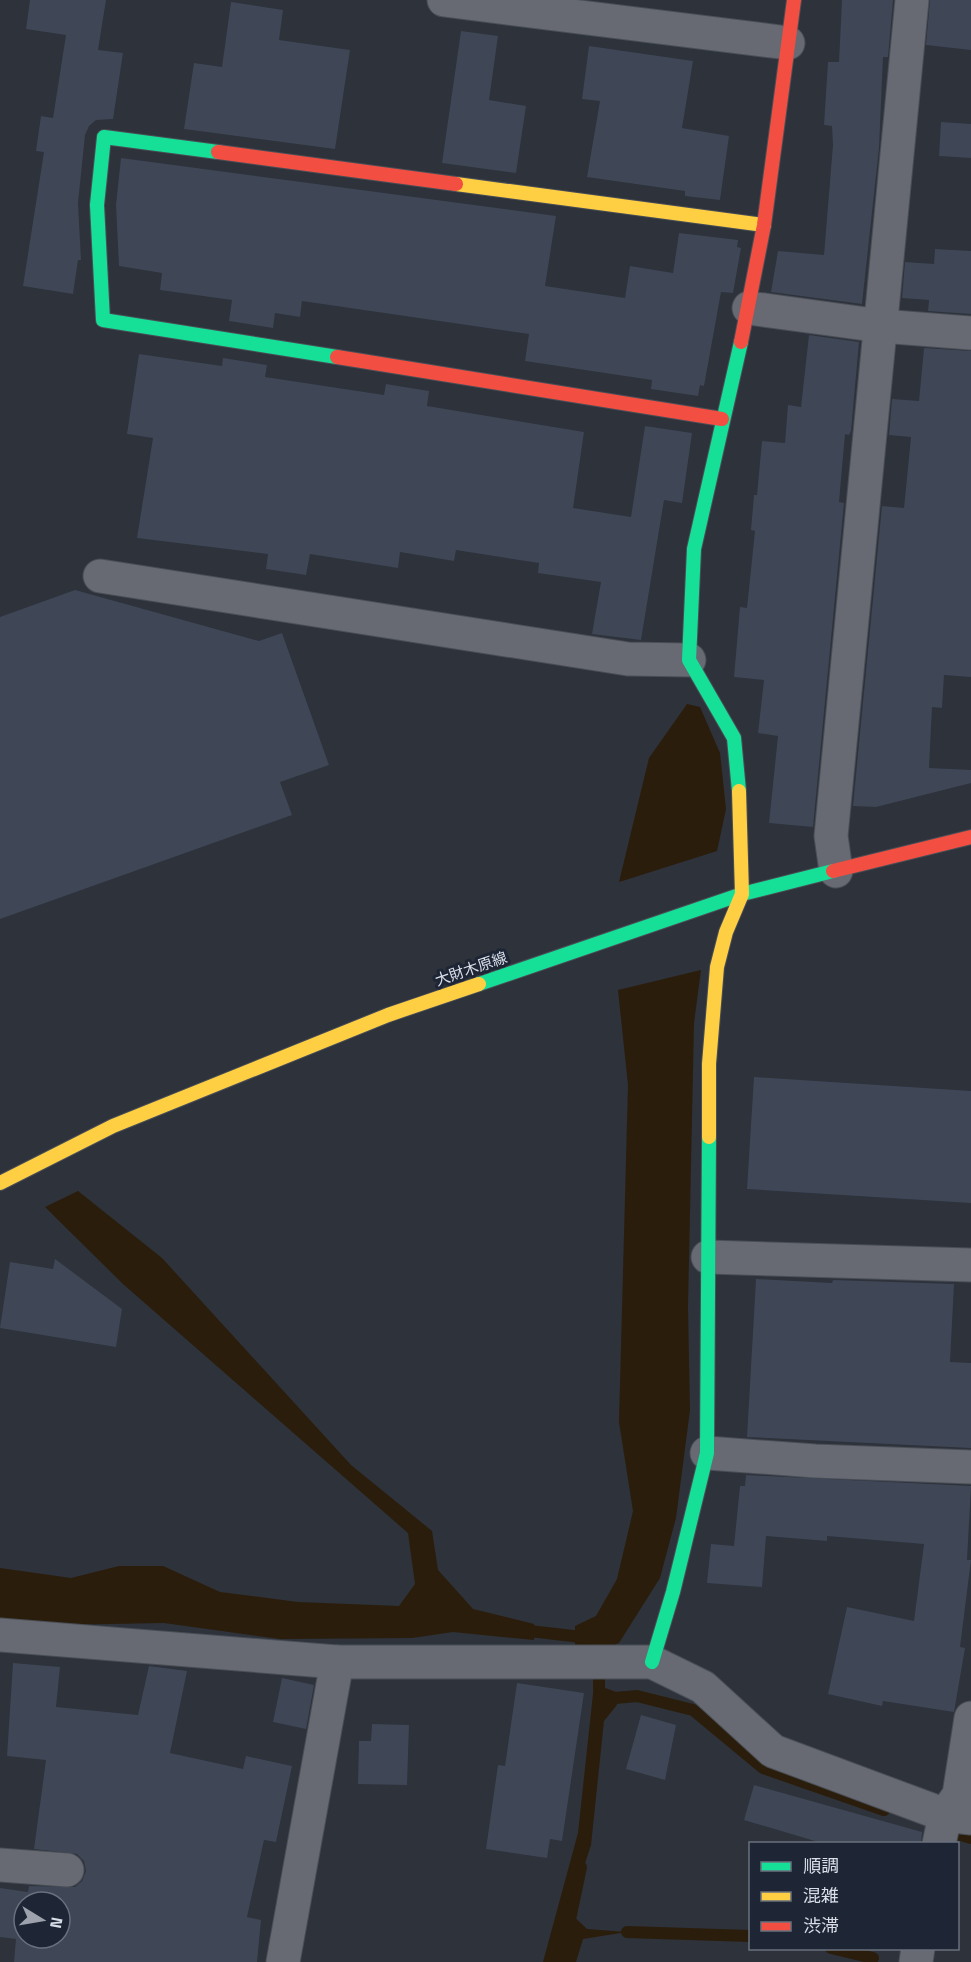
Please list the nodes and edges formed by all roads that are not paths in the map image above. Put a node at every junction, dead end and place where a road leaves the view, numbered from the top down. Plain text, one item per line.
1 (444, 0) edge
2 (794, 0) edge
3 (912, 0) edge
4 (788, 43) junction
5 (764, 225) junction
6 (749, 308) junction
7 (881, 326) junction
8 (971, 333) edge
9 (722, 419) junction
10 (100, 576) dead end
11 (689, 660) junction
12 (971, 837) edge
13 (836, 871) junction
14 (742, 894) junction
15 (0, 1183) edge
16 (708, 1257) junction
17 (971, 1265) edge
18 (707, 1453) junction
19 (971, 1467) edge
20 (0, 1635) edge
21 (338, 1662) junction
22 (652, 1662) junction
23 (971, 1718) edge
24 (952, 1826) edge
25 (0, 1865) edge
26 (67, 1870) dead end
27 (283, 1962) edge

1 - 4 street
2 - 4 street
3 - 7 street
4 - 5 street
5 - 6 street
5 - 9 street
6 - 7 street
6 - 9 street
7 - 8 street
7 - 13 street
9 - 11 street
10 - 11 street
11 - 14 street
12 - 13 street, 大財木原線
13 - 14 street, 大財木原線
14 - 15 street, 大財木原線
14 - 16 street
16 - 17 street
16 - 18 street
18 - 19 street
18 - 22 street
20 - 21 street
21 - 22 street
21 - 27 street
22 - 24 street
23 - 24 street
25 - 26 street

